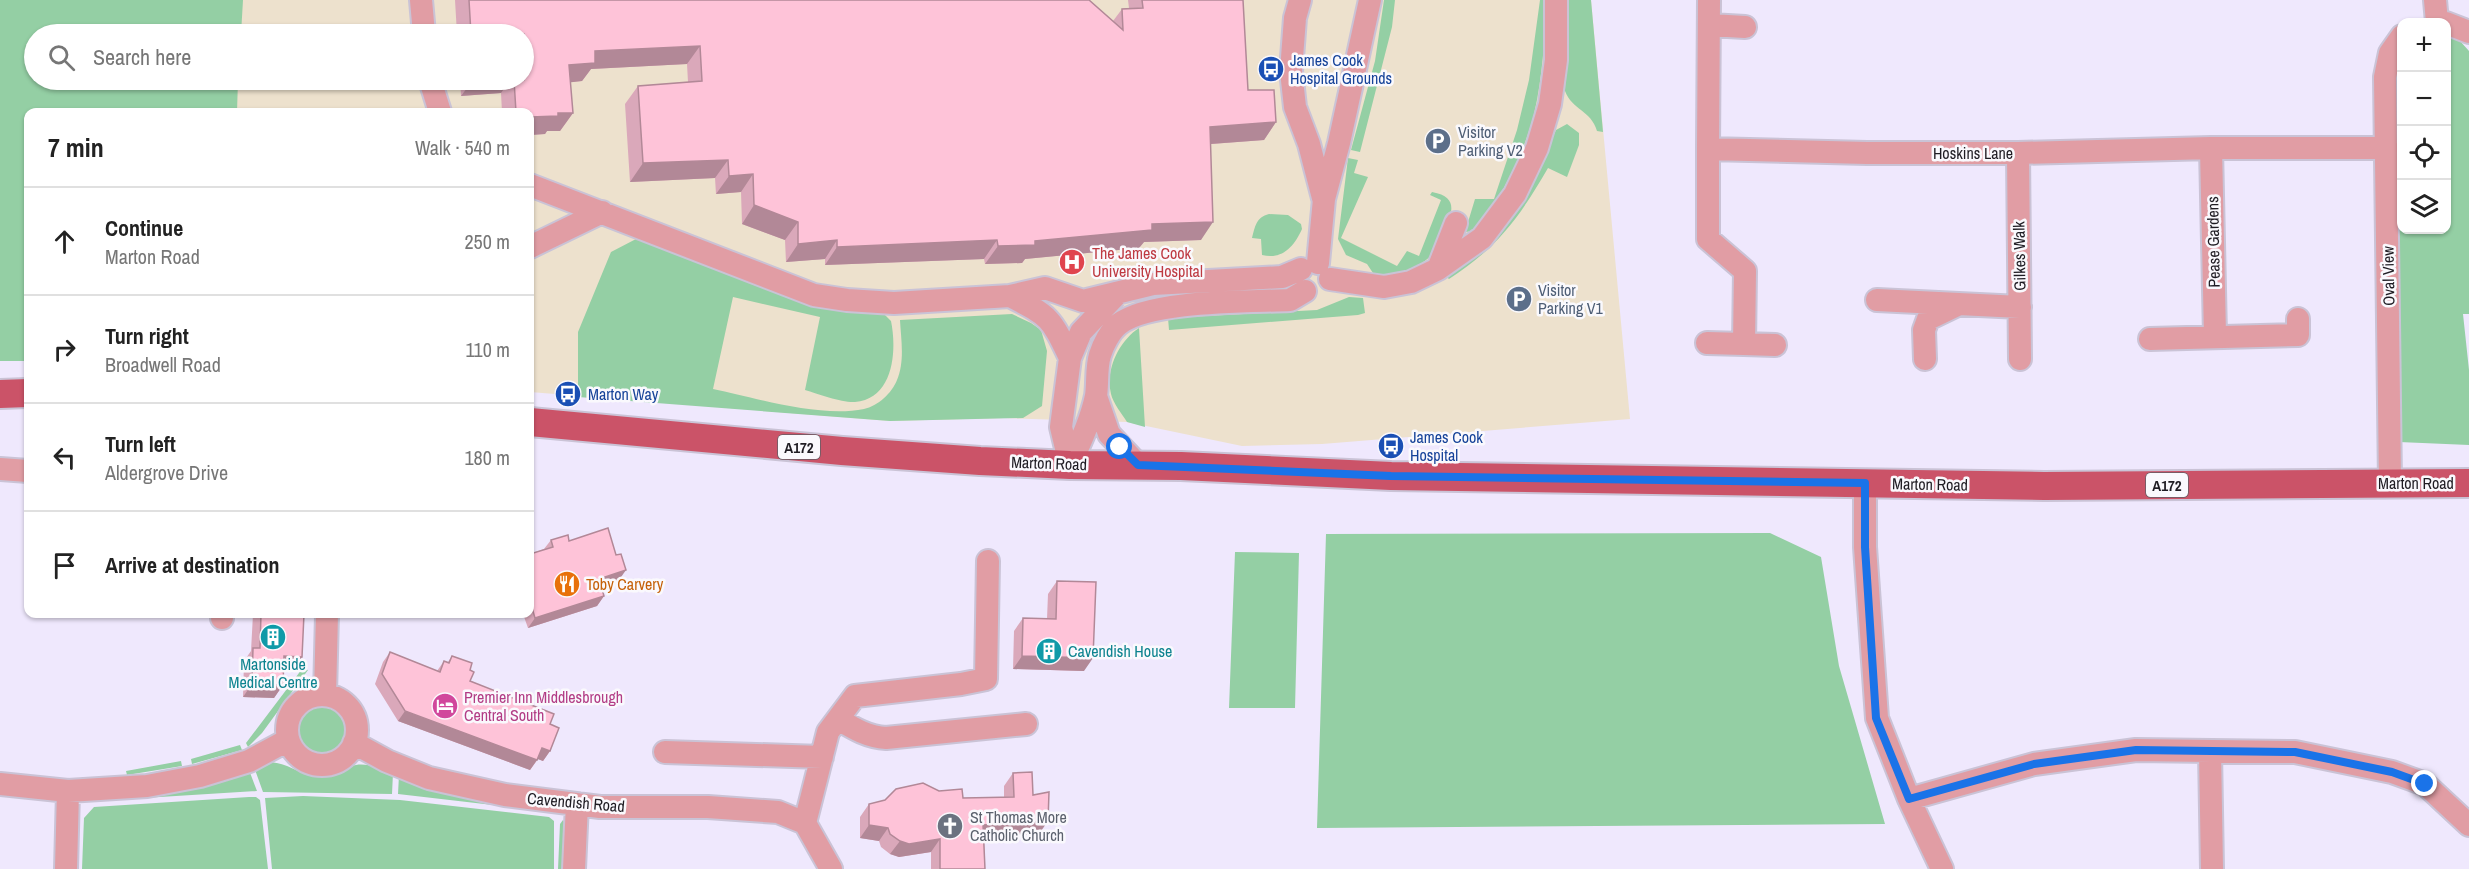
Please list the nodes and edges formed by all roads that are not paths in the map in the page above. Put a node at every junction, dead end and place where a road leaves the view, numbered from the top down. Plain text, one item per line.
1 (421, 0) edge
2 (1300, 0) edge
3 (1370, 0) edge
4 (1556, 0) edge
5 (1709, 0) edge
6 (2435, 0) edge
7 (2437, 18) edge
8 (423, 24) edge
9 (1710, 25) junction
10 (2451, 25) edge
11 (1745, 27) dead end
12 (2469, 32) edge
13 (2397, 43) edge
14 (433, 90) edge
15 (439, 108) edge
16 (1708, 148) junction
17 (2211, 148) junction
18 (2387, 148) junction
19 (2018, 153) junction
20 (534, 186) edge
21 (1324, 199) junction
22 (602, 212) junction
23 (1456, 223) dead end
24 (534, 245) edge
25 (1438, 269) junction
26 (1313, 276) junction
27 (1120, 292) junction
28 (1010, 296) junction
29 (1877, 300) dead end
30 (1958, 305) junction
31 (2020, 308) junction
32 (2298, 319) dead end
33 (2215, 336) junction
34 (2150, 339) dead end
35 (1707, 344) dead end
36 (1744, 344) junction
37 (1775, 345) dead end
38 (1070, 358) junction
39 (1925, 359) dead end
40 (2020, 359) dead end
41 (0, 393) edge
42 (24, 393) edge
43 (1096, 396) junction
44 (534, 422) edge
45 (1070, 465) junction
46 (1138, 465) junction
47 (0, 469) edge
48 (24, 471) edge
49 (1865, 483) junction
50 (2390, 483) junction
51 (2469, 483) edge
52 (988, 561) dead end
53 (327, 618) edge
54 (325, 695) junction
55 (838, 719) junction
56 (1026, 724) dead end
57 (288, 740) junction
58 (354, 743) junction
59 (2210, 751) junction
60 (665, 752) dead end
61 (822, 757) junction
62 (0, 784) edge
63 (68, 791) junction
64 (1909, 799) junction
65 (577, 804) junction
66 (805, 823) junction
67 (2469, 825) edge
68 (66, 869) edge
69 (574, 869) edge
70 (831, 869) edge
71 (1942, 869) edge
72 (2212, 869) edge

1 - 8 street
2 - 21 street
3 - 21 street
4 - 25 street
5 - 9 street
6 - 7 street
9 - 11 street
9 - 16 street
10 - 12 street
13 - 18 street, Oval View
14 - 15 street
16 - 19 street, Hoskins Lane
16 - 36 street
17 - 18 street, Hoskins Lane
17 - 19 street, Hoskins Lane
17 - 33 street, Pease Gardens
18 - 50 street, Oval View
19 - 31 street, Gilkes Walk
20 - 22 street
21 - 26 street
22 - 24 street
22 - 28 street
23 - 25 street
25 - 26 street
26 - 27 street
26 - 43 street
27 - 28 street
27 - 38 street
28 - 38 street
29 - 30 street
30 - 31 street
30 - 39 street
31 - 40 street, Gilkes Walk
32 - 33 street
33 - 34 street
35 - 36 street
36 - 37 street
38 - 45 street
41 - 42 main road
43 - 45 street
43 - 46 street
44 - 45 main road, Marton Road / A172
45 - 46 main road, Marton Road / A172
46 - 49 main road, Marton Road / A172
47 - 48 street
49 - 50 main road, Marton Road / A172
49 - 64 street
50 - 51 main road, Marton Road / A172
52 - 55 street
53 - 54 street
54 - 57 street
54 - 58 street
55 - 56 street
55 - 61 street
57 - 58 street
57 - 63 street
58 - 65 street, Cavendish Road
59 - 64 street
59 - 67 street
59 - 72 street
60 - 61 street
61 - 66 street
62 - 63 street
63 - 68 street
64 - 71 street
65 - 66 street, Cavendish Road
65 - 69 street
66 - 70 street

